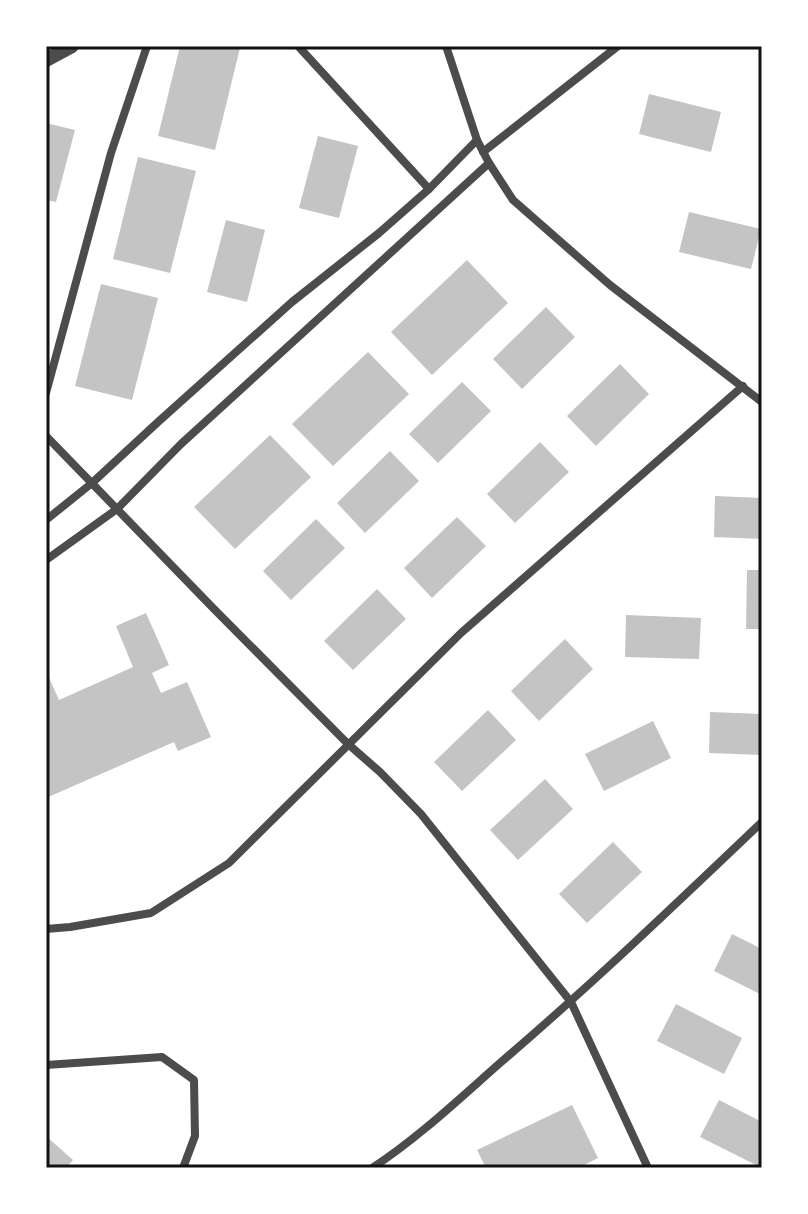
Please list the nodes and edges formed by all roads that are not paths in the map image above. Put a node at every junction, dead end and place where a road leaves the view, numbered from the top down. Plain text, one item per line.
1 (72, 46) edge
2 (147, 46) edge
3 (298, 46) edge
4 (446, 46) edge
5 (618, 46) edge
6 (46, 60) edge
7 (477, 140) junction
8 (483, 152) junction
9 (489, 163) junction
10 (429, 189) junction
11 (743, 386) junction
12 (46, 393) edge
13 (762, 402) edge
14 (46, 436) edge
15 (92, 483) junction
16 (117, 509) junction
17 (46, 520) edge
18 (46, 560) edge
19 (348, 744) junction
20 (762, 822) edge
21 (46, 929) edge
22 (571, 1002) junction
23 (46, 1065) edge
24 (183, 1168) edge
25 (372, 1168) edge
26 (648, 1168) edge

1 - 6 street
2 - 12 street
3 - 10 street
4 - 7 street
5 - 8 street
7 - 8 street
7 - 10 street
8 - 9 street
9 - 11 street
9 - 16 street
10 - 15 street
11 - 13 street
11 - 19 street
14 - 15 street
15 - 16 street
15 - 17 street
16 - 18 street
16 - 19 street
19 - 21 street
19 - 22 street
20 - 22 street
22 - 25 street
22 - 26 street
23 - 24 street

